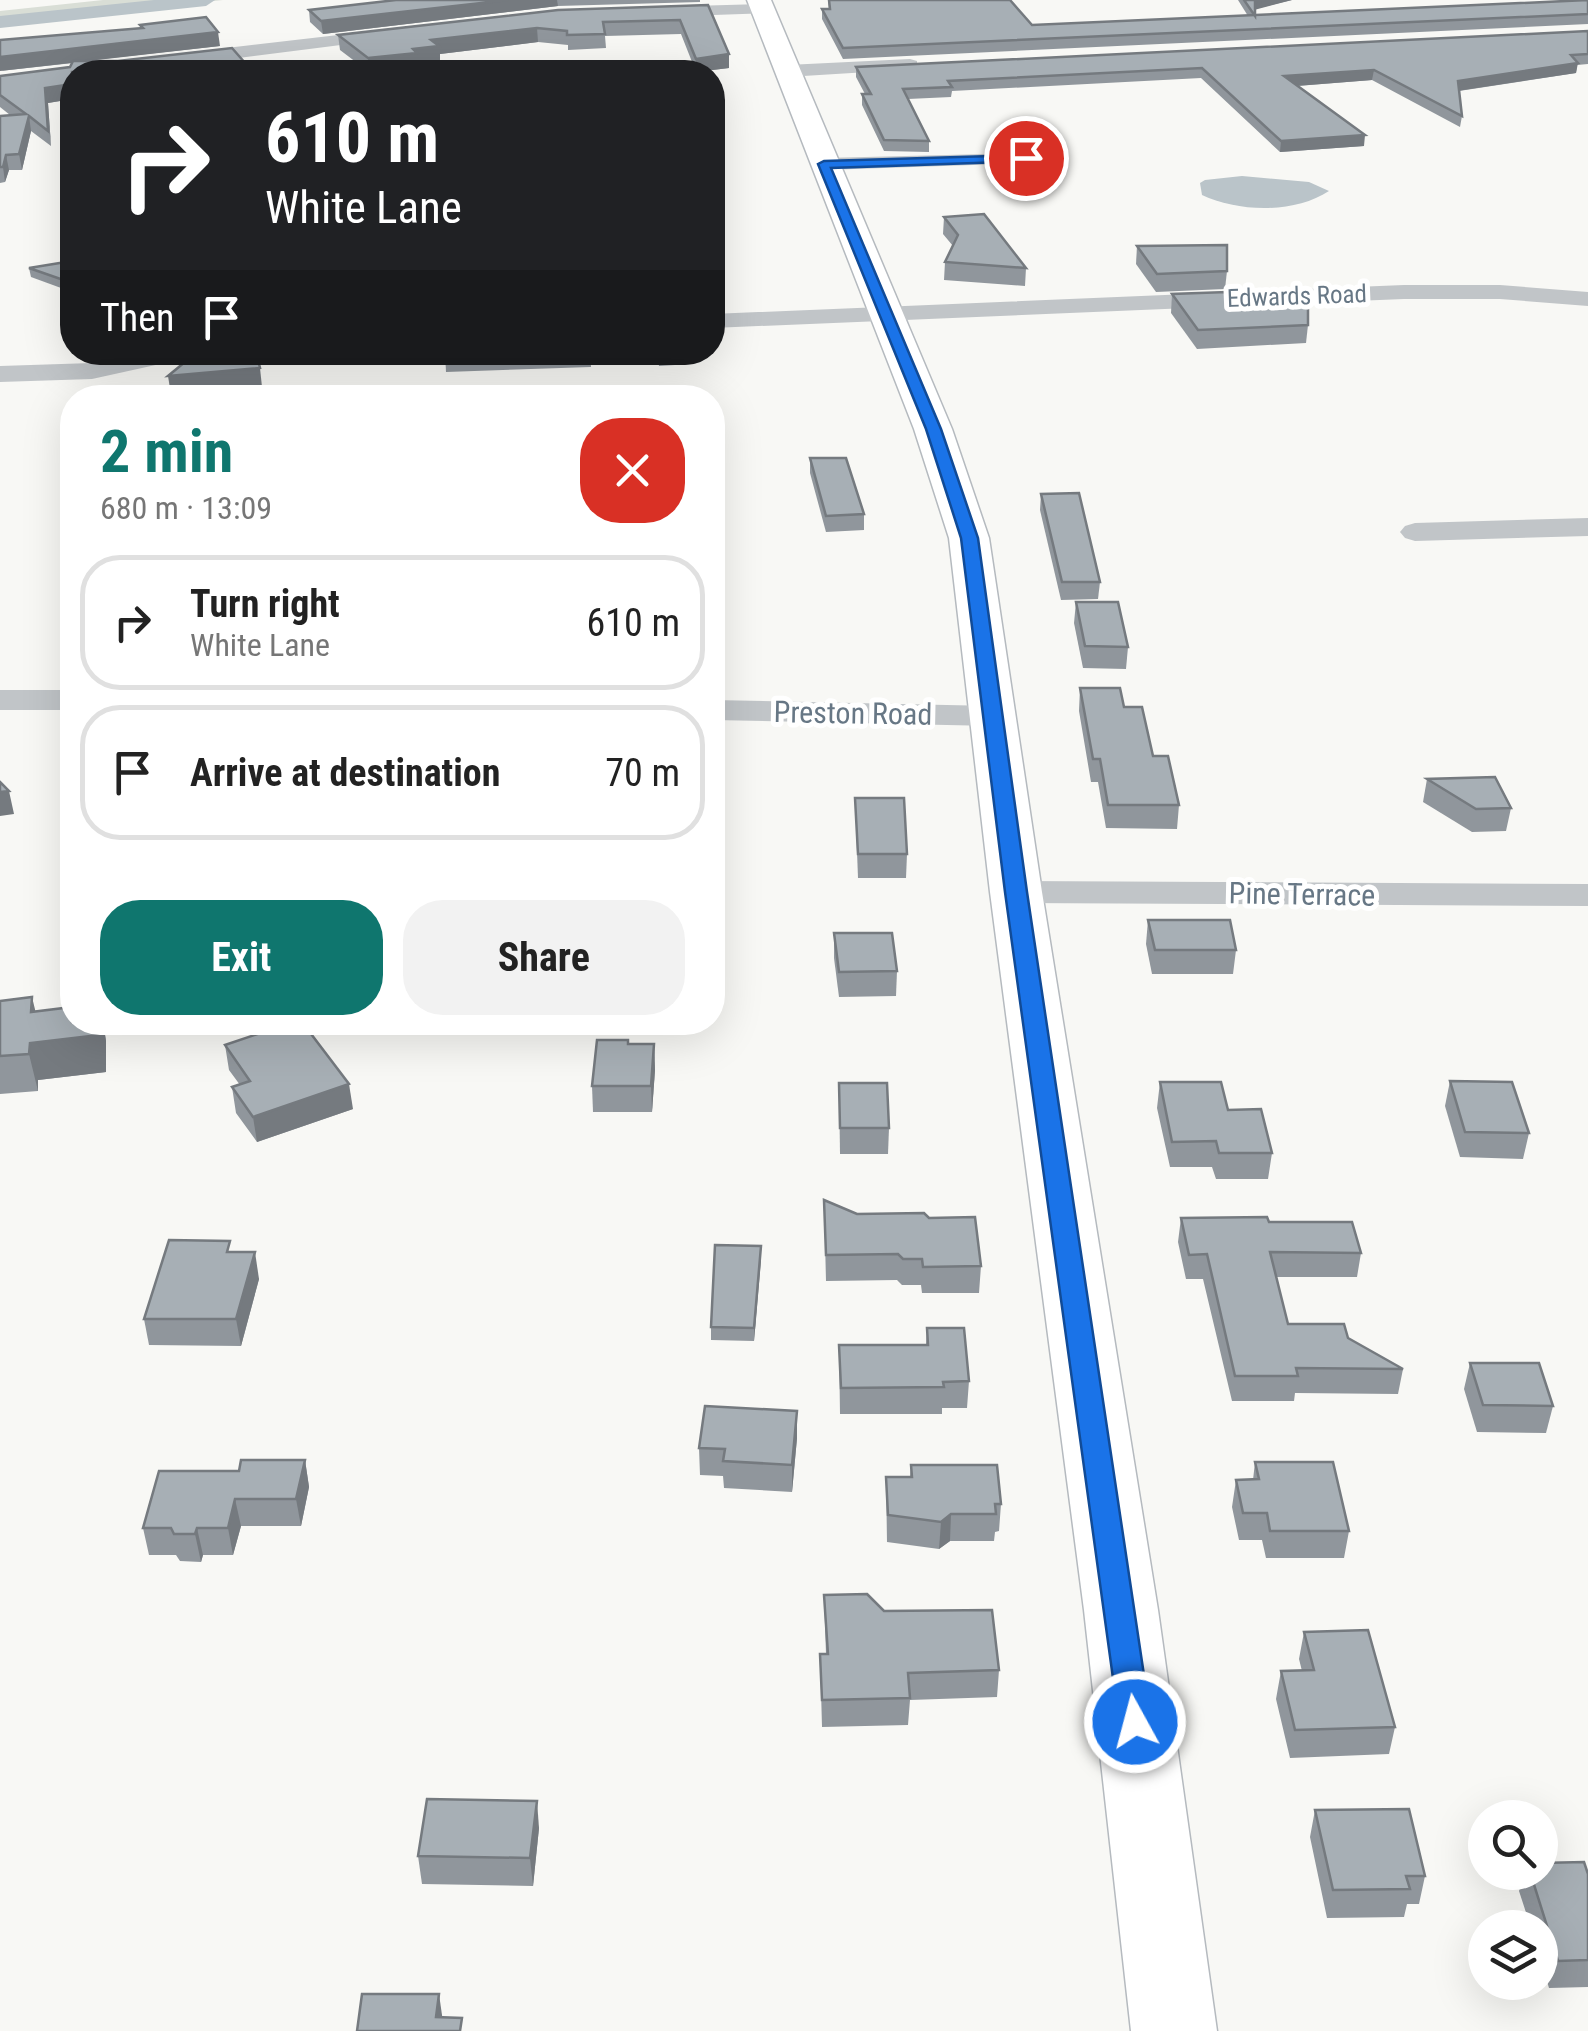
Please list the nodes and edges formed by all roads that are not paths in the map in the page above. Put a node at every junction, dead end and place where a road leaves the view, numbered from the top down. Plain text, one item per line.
1 (761, 4) edge
2 (641, 12) edge
3 (419, 31) edge
4 (183, 60) edge
5 (933, 64) edge
6 (788, 71) junction
7 (1026, 158) dead end
8 (824, 164) junction
9 (1588, 298) edge
10 (886, 314) junction
11 (725, 320) edge
12 (120, 365) edge
13 (0, 374) edge
14 (1588, 527) edge
15 (1415, 532) dead end
16 (0, 700) edge
17 (60, 700) edge
18 (725, 710) edge
19 (994, 716) junction
20 (1016, 892) junction
21 (1588, 895) edge
22 (1174, 2031) edge

1 - 2 street
1 - 6 street
3 - 4 street
5 - 6 street
6 - 8 street
7 - 8 street
8 - 10 street
9 - 10 street, Edwards Road
10 - 11 street, Edwards Road
10 - 19 street
12 - 13 street
14 - 15 street
16 - 17 street
18 - 19 street, Preston Road
19 - 20 street
20 - 21 street, Pine Terrace
20 - 22 street

